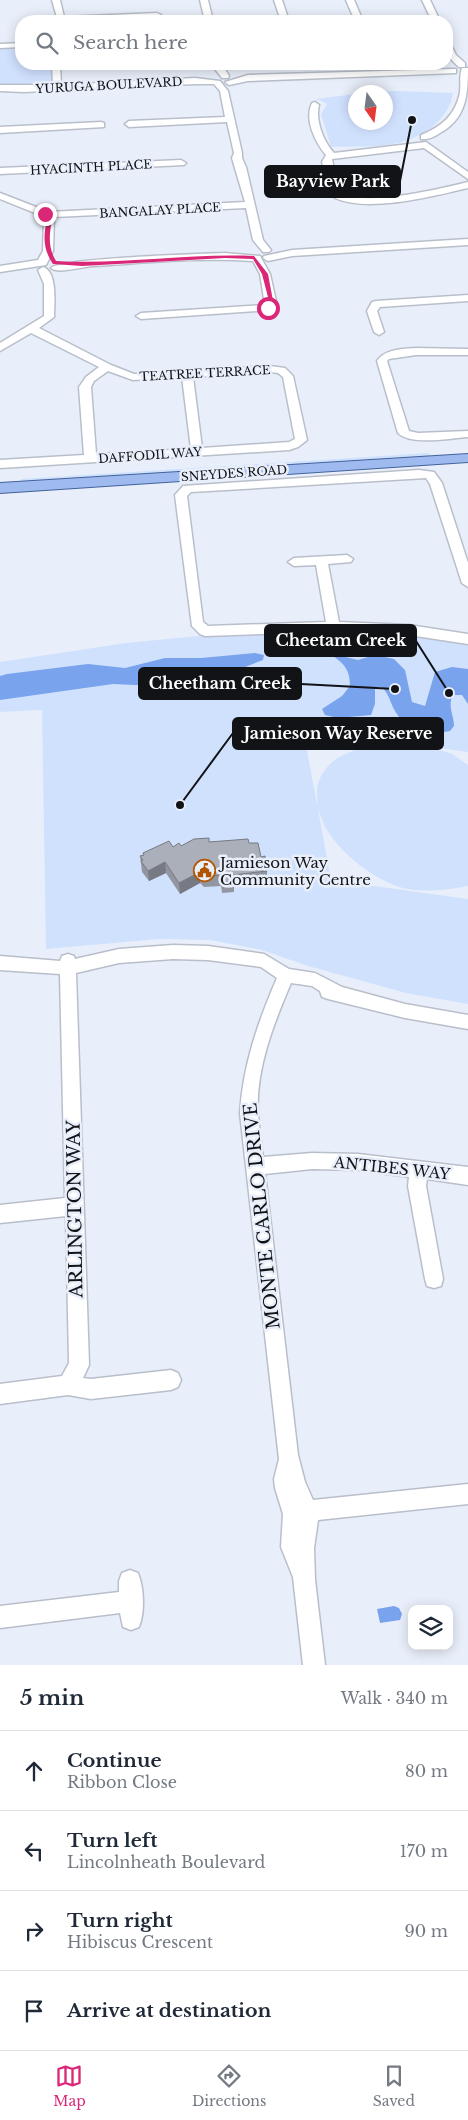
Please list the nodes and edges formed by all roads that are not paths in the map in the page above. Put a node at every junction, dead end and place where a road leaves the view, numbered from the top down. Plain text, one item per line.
1 (56, 0) edge
2 (204, 0) edge
3 (278, 0) edge
4 (350, 0) edge
5 (426, 0) edge
6 (60, 15) edge
7 (208, 15) edge
8 (282, 15) edge
9 (356, 15) edge
10 (433, 15) edge
11 (15, 45) edge
12 (0, 46) edge
13 (453, 57) edge
14 (465, 67) edge
15 (453, 69) edge
16 (57, 70) edge
17 (300, 70) edge
18 (428, 70) edge
19 (217, 75) edge
20 (301, 76) junction
21 (463, 81) junction
22 (226, 82) junction
23 (58, 87) junction
24 (0, 89) edge
25 (314, 105) dead end
26 (453, 118) junction
27 (231, 119) junction
28 (463, 120) dead end
29 (129, 124) dead end
30 (101, 125) dead end
31 (0, 130) edge
32 (441, 131) junction
33 (437, 142) junction
34 (421, 143) junction
35 (331, 156) junction
36 (181, 163) dead end
37 (468, 169) edge
38 (0, 172) edge
39 (468, 176) edge
40 (468, 185) edge
41 (0, 196) edge
42 (250, 205) junction
43 (46, 217) junction
44 (258, 240) junction
45 (468, 242) edge
46 (48, 251) junction
47 (267, 254) junction
48 (254, 255) junction
49 (55, 265) junction
50 (42, 266) junction
51 (0, 269) edge
52 (265, 274) junction
53 (49, 284) junction
54 (468, 298) edge
55 (141, 316) dead end
56 (32, 329) junction
57 (379, 332) dead end
58 (0, 348) edge
59 (466, 356) edge
60 (107, 368) junction
61 (186, 375) junction
62 (468, 434) edge
63 (299, 443) joint
64 (468, 448) edge
65 (197, 452) junction
66 (90, 458) junction
67 (468, 458) edge
68 (0, 464) edge
69 (0, 477) edge
70 (0, 488) edge
71 (347, 558) dead end
72 (320, 560) junction
73 (294, 562) dead end
74 (468, 583) edge
75 (333, 626) junction
76 (468, 639) edge
77 (7, 963) edge
78 (68, 964) junction
79 (284, 978) junction
80 (468, 1022) edge
81 (255, 1166) junction
82 (419, 1170) junction
83 (468, 1176) edge
84 (75, 1206) junction
85 (0, 1214) edge
86 (434, 1279) dead end
87 (171, 1380) dead end
88 (68, 1385) junction
89 (0, 1394) edge
90 (468, 1494) edge
91 (301, 1512) junction
92 (131, 1600) dead end
93 (0, 1617) edge
94 (314, 1665) edge

1 - 6 street
2 - 7 street
3 - 8 street
4 - 9 street
5 - 10 street
11 - 12 street
13 - 14 street
14 - 21 street
15 - 21 street
16 - 23 street
17 - 20 street
18 - 20 street
19 - 22 street
19 - 22 street, YURUGA BOULEVARD
19 - 23 street, YURUGA BOULEVARD
20 - 22 street
21 - 26 street
22 - 27 street
23 - 24 street, YURUGA BOULEVARD
25 - 35 street
26 - 28 street
26 - 32 street
27 - 29 street
27 - 42 street
30 - 31 street
32 - 33 street
32 - 34 street
33 - 34 street
33 - 37 street
34 - 35 street
34 - 39 street
35 - 40 street
36 - 38 street, HYACINTH PLACE
41 - 43 street
42 - 43 street, BANGALAY PLACE
42 - 44 street
43 - 46 street
44 - 47 street
44 - 48 street
45 - 47 street
46 - 49 street
46 - 50 street
47 - 48 street
47 - 52 street
48 - 49 street
48 - 52 street
49 - 50 street
49 - 53 street
50 - 51 street
50 - 53 street
52 - 55 street
53 - 56 street
54 - 57 street
56 - 58 street
56 - 60 street, TEATREE TERRACE
59 - 62 street
60 - 61 street, TEATREE TERRACE
60 - 66 street
61 - 63 street, TEATREE TERRACE
61 - 65 street
63 - 65 street, DAFFODIL WAY
64 - 69 main road, SNEYDES ROAD
65 - 66 street, DAFFODIL WAY
66 - 68 street, DAFFODIL WAY
67 - 70 main road, SNEYDES ROAD
71 - 72 street
72 - 73 street
72 - 75 street
74 - 75 street
75 - 76 street
77 - 78 street
78 - 79 street
78 - 84 street, ARLINGTON WAY
79 - 80 street
79 - 81 street, MONTE CARLO DRIVE
81 - 82 street, ANTIBES WAY
81 - 91 street, MONTE CARLO DRIVE
82 - 83 street, ANTIBES WAY
82 - 86 street
84 - 85 street
84 - 88 street, ARLINGTON WAY
87 - 88 street
88 - 89 street
90 - 91 street
91 - 94 street, MONTE CARLO DRIVE
92 - 93 street

